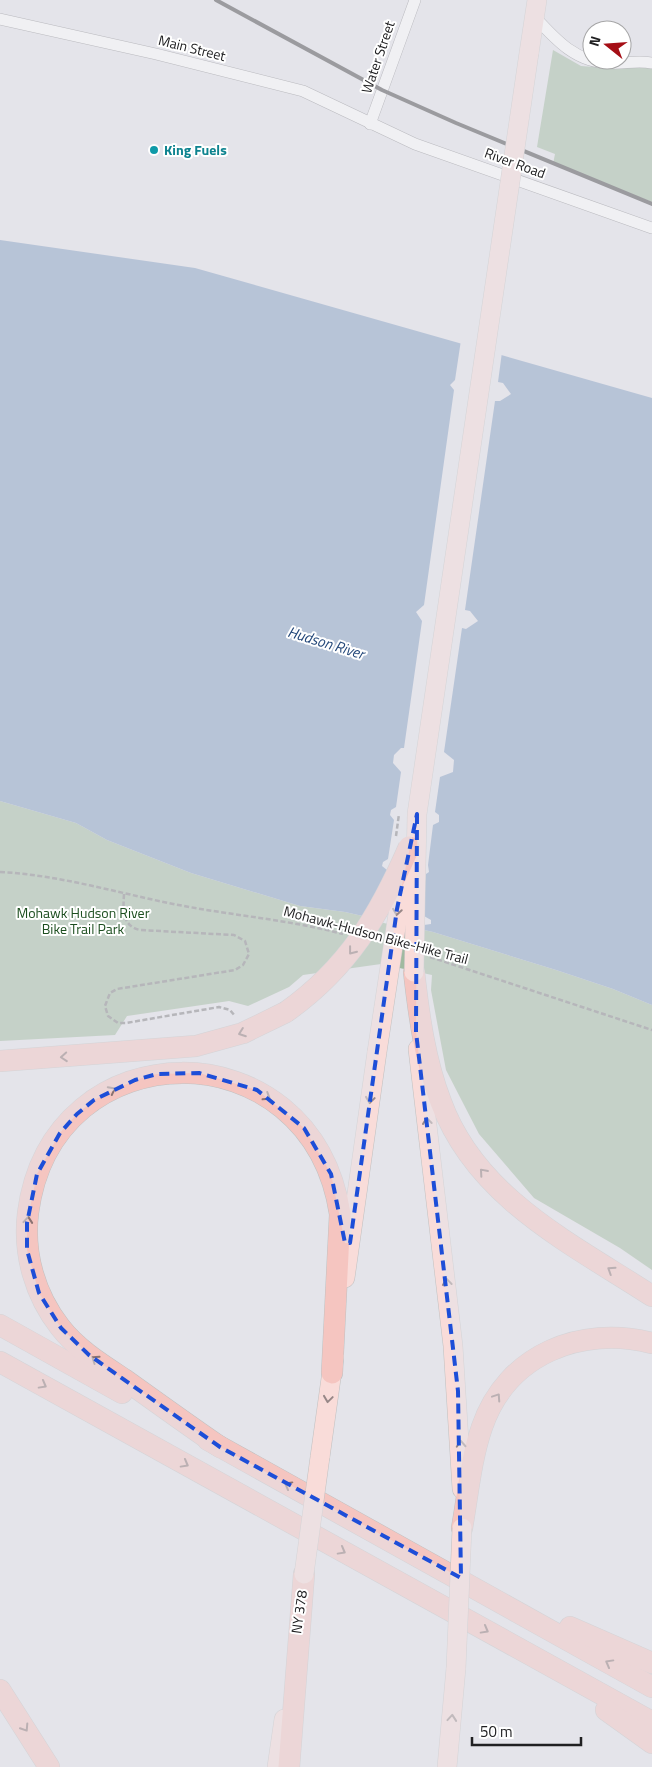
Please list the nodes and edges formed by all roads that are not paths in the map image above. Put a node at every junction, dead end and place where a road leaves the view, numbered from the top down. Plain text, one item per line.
1 (415, 0) edge
2 (536, 8) edge
3 (0, 19) edge
4 (652, 63) edge
5 (370, 124) junction
6 (652, 228) edge
7 (408, 813) junction
8 (402, 844) junction
9 (419, 964) joint
10 (419, 1032) junction
11 (0, 1061) edge
12 (652, 1296) edge
13 (0, 1325) edge
14 (652, 1343) edge
15 (0, 1362) edge
16 (332, 1373) junction
17 (220, 1447) junction
18 (462, 1528) junction
19 (438, 1568) junction
20 (304, 1574) junction
21 (507, 1642) junction
22 (652, 1663) edge
23 (652, 1687) edge
24 (0, 1690) edge
25 (652, 1722) edge
26 (652, 1742) edge
27 (49, 1767) edge
28 (277, 1767) edge
29 (288, 1767) edge
30 (447, 1767) edge

1 - 5 street, Water Street
2 - 4 street
2 - 7 main road, NY 378, bridge
3 - 5 street, Main Street
5 - 6 street, River Road
7 - 8 main road, NY 378, bridge
7 - 9 main road, NY 378, bridge
8 -> 11 highway, bridge
8 -> 16 main road, NY 378, bridge
9 - 10 highway
12 -> 10 highway
18 -> 10 main road
13 - 17 highway
18 -> 14 highway
15 -> 21 highway
17 -> 16 highway
16 -> 20 main road, NY 378 / NY 378, bridge
19 -> 17 highway
30 -> 18 main road, bridge
19 - 22 highway
23 -> 19 highway
20 - 28 main road, NY 378 / NY 378
20 - 29 highway
21 - 25 highway
21 - 26 highway
24 -> 27 highway

